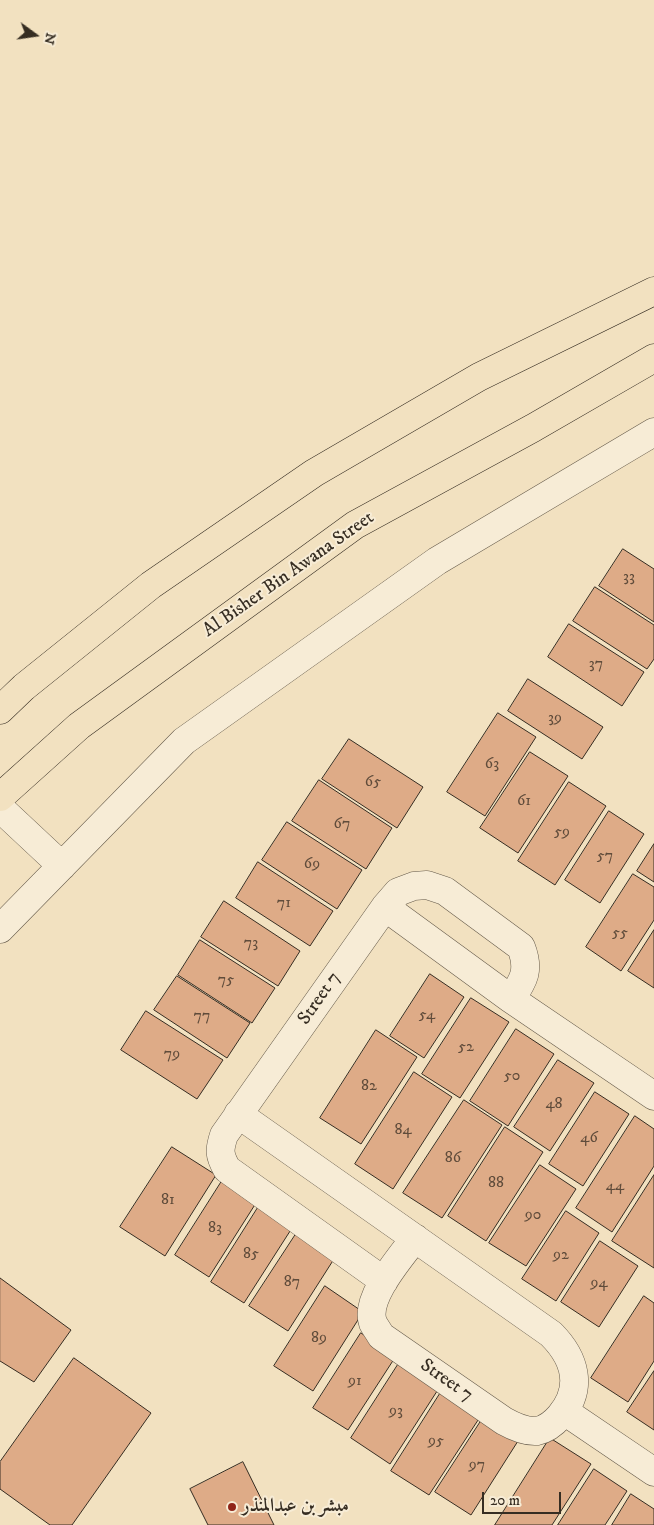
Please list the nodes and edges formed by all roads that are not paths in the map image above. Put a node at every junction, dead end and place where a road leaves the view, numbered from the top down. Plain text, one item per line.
1 (654, 291) edge
2 (654, 358) edge
3 (654, 432) edge
4 (0, 710) edge
5 (0, 797) edge
6 (0, 808) edge
7 (62, 866) junction
8 (385, 908) junction
9 (0, 929) edge
10 (511, 999) junction
11 (654, 1096) edge
12 (238, 1114) junction
13 (415, 1238) junction
14 (384, 1281) junction
15 (564, 1411) junction
16 (654, 1472) edge

1 - 4 main road
2 - 5 main road, Al Bisher Bin Awana Street
3 - 7 street
6 - 7 street
7 - 9 street
8 - 10 street
8 - 10 street, Street 7
8 - 12 street, Street 7
10 - 11 street
12 - 13 street, Street 7
12 - 14 street, Street 7
13 - 14 street, Street 7
13 - 15 street, Street 7
14 - 15 street, Street 7
15 - 16 street

